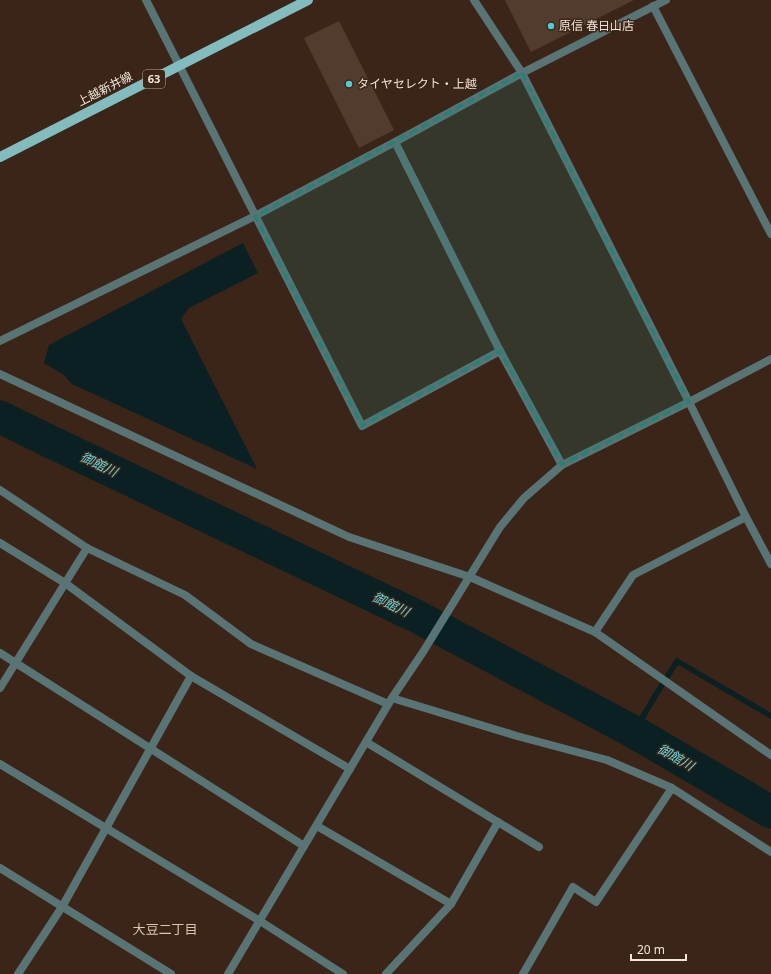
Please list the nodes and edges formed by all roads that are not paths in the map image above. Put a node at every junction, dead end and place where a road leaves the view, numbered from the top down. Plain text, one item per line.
1 (146, 0) edge
2 (308, 0) edge
3 (474, 0) edge
4 (666, 0) edge
5 (653, 6) junction
6 (179, 66) junction
7 (522, 73) junction
8 (395, 142) junction
9 (0, 157) edge
10 (255, 216) junction
11 (771, 234) edge
12 (0, 341) edge
13 (500, 351) junction
14 (771, 359) edge
15 (0, 374) edge
16 (689, 402) junction
17 (562, 465) junction
18 (0, 490) edge
19 (746, 517) junction
20 (0, 543) edge
21 (87, 548) junction
22 (771, 564) edge
23 (470, 576) junction
24 (65, 583) junction
25 (594, 632) junction
26 (0, 653) edge
27 (15, 663) junction
28 (191, 676) junction
29 (0, 688) edge
30 (390, 701) junction
31 (366, 742) junction
32 (150, 748) junction
33 (771, 755) edge
34 (0, 764) edge
35 (350, 769) junction
36 (672, 788) junction
37 (498, 822) junction
38 (317, 826) junction
39 (106, 828) junction
40 (304, 846) junction
41 (538, 847) dead end
42 (771, 852) edge
43 (0, 868) edge
44 (451, 904) junction
45 (62, 907) junction
46 (260, 921) junction
47 (18, 974) edge
48 (170, 974) edge
49 (228, 974) edge
50 (343, 974) edge
51 (386, 974) edge
52 (523, 974) edge

1 - 6 street
2 - 6 main road, 上越新井線 / 63
3 - 7 street
4 - 5 street
5 - 7 street
5 - 11 street
6 - 9 main road, 上越新井線 / 63
6 - 10 street
7 - 8 street
7 - 16 street
8 - 10 street
8 - 13 street
10 - 12 street
10 - 13 street
13 - 17 street
14 - 16 street
15 - 23 street
16 - 17 street
16 - 19 street
17 - 23 street
18 - 21 street
19 - 22 street
19 - 25 street
20 - 24 street
21 - 24 street
21 - 30 street
23 - 25 street
23 - 30 street
24 - 27 street
24 - 28 street
25 - 33 street
26 - 27 street
27 - 29 street
27 - 32 street
28 - 32 street
28 - 35 street
30 - 31 street
30 - 36 street
31 - 35 street
31 - 37 street
32 - 39 street
32 - 40 street
34 - 39 street
35 - 38 street
36 - 42 street
36 - 52 street
37 - 41 street
37 - 44 street
38 - 40 street
38 - 44 street
39 - 45 street
39 - 46 street
40 - 46 street
43 - 45 street
44 - 51 street
45 - 47 street
45 - 48 street
46 - 49 street
46 - 50 street

